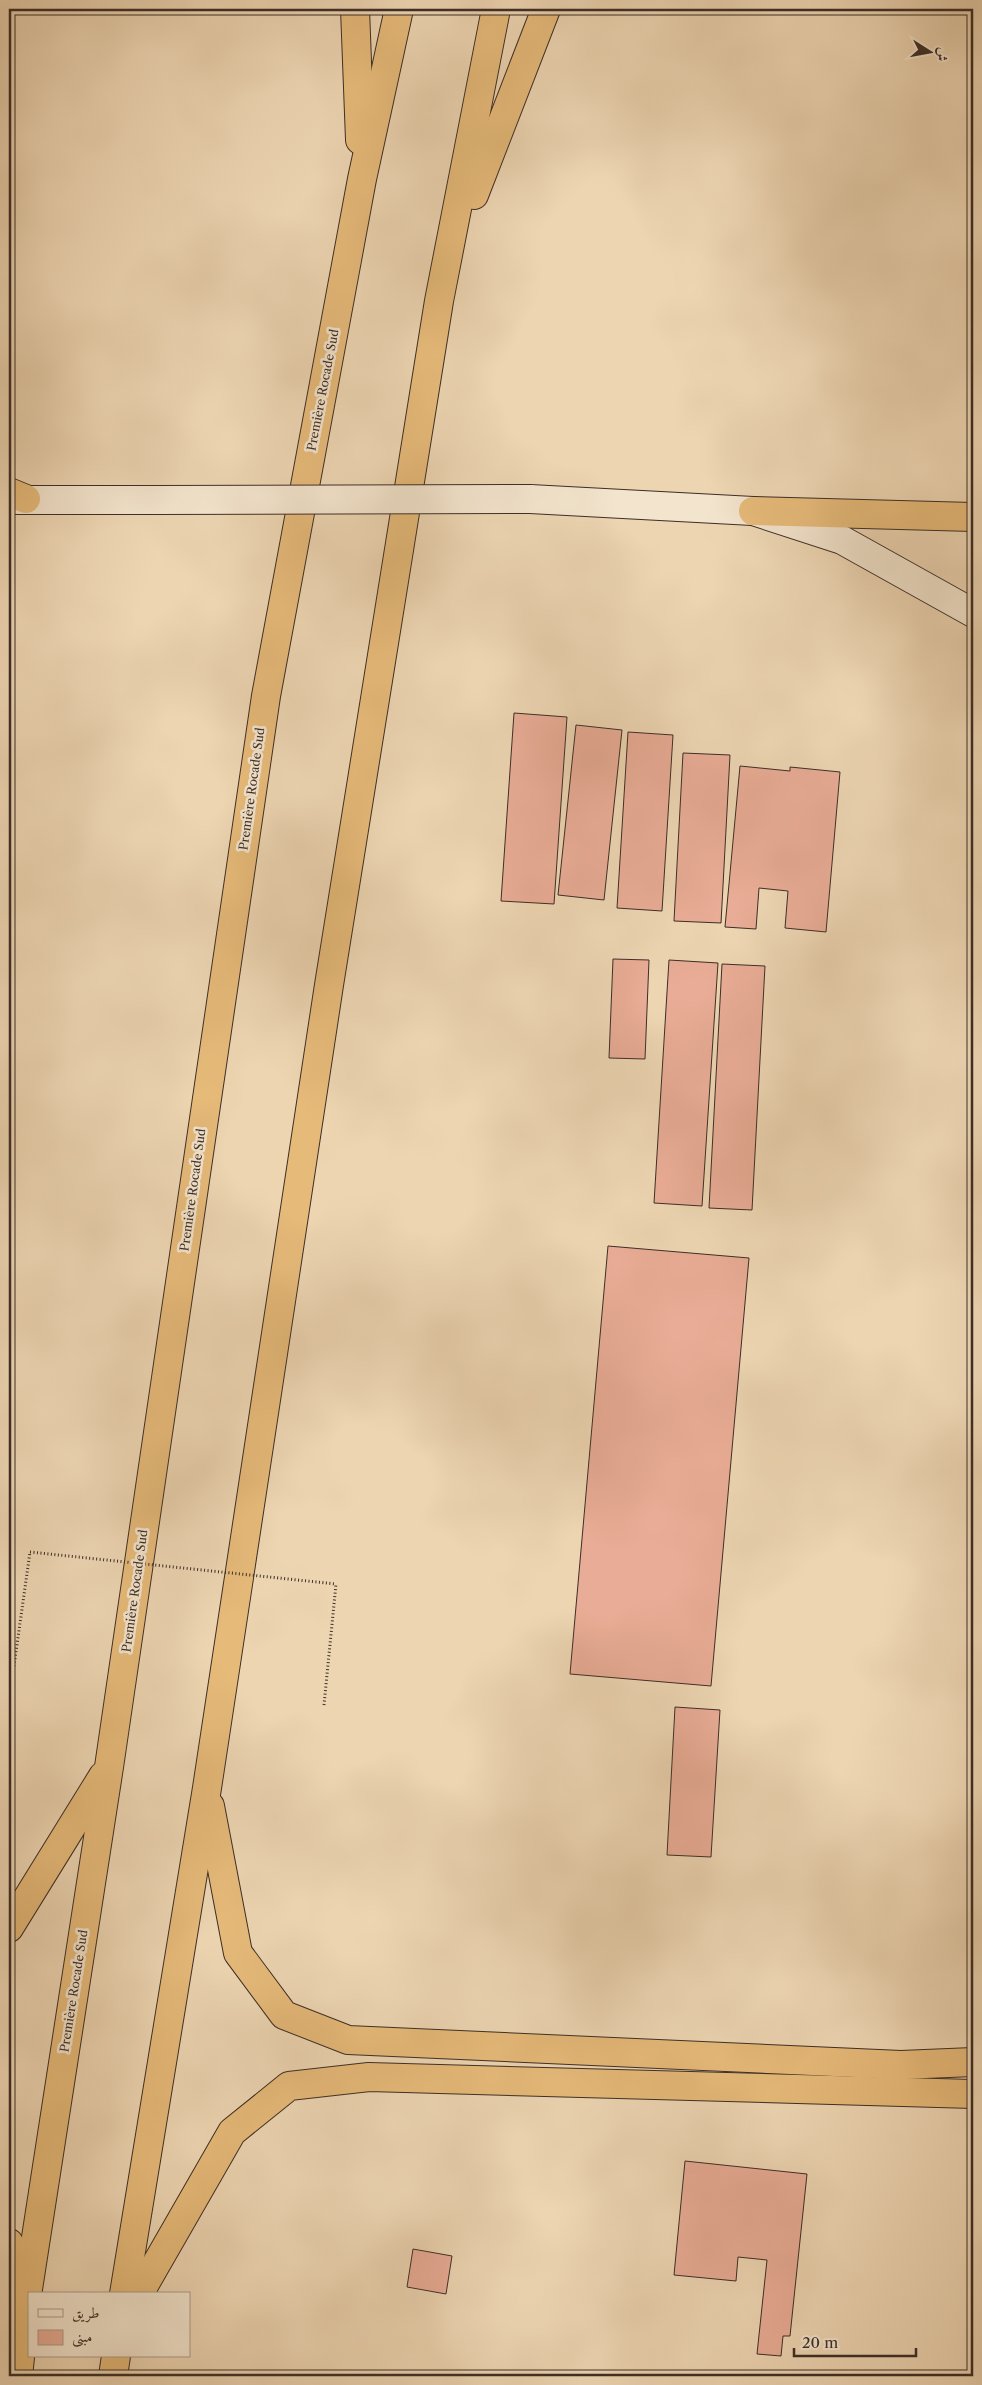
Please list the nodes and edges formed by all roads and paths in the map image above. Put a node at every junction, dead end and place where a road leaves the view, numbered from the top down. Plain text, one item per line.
1 (355, 9) edge
2 (399, 9) edge
3 (496, 9) edge
4 (546, 9) edge
5 (362, 179) junction
6 (439, 301) junction
7 (15, 497) edge
8 (752, 511) junction
9 (973, 517) edge
10 (973, 613) edge
11 (14, 1666) dead end
12 (324, 1705) dead end
13 (109, 1766) junction
14 (207, 1788) junction
15 (9, 1928) edge
16 (973, 2062) edge
17 (973, 2094) edge
18 (9, 2243) edge
19 (124, 2292) edge
20 (140, 2292) edge
21 (26, 2302) junction
22 (116, 2358) edge
23 (18, 2376) edge
24 (113, 2376) edge

1 - 5 highway
2 - 5 highway, Première Rocade Sud
3 - 6 highway
4 - 6 highway
5 - 13 highway, Première Rocade Sud
6 - 14 highway
7 - 8 main road, bridge
8 - 9 highway
8 - 10 main road
11 - 12 path, bridge
13 - 15 highway
13 - 21 highway, Première Rocade Sud
14 - 16 highway
14 - 19 highway
17 - 20 highway
18 - 21 highway
21 - 23 highway, Première Rocade Sud
22 - 24 highway

